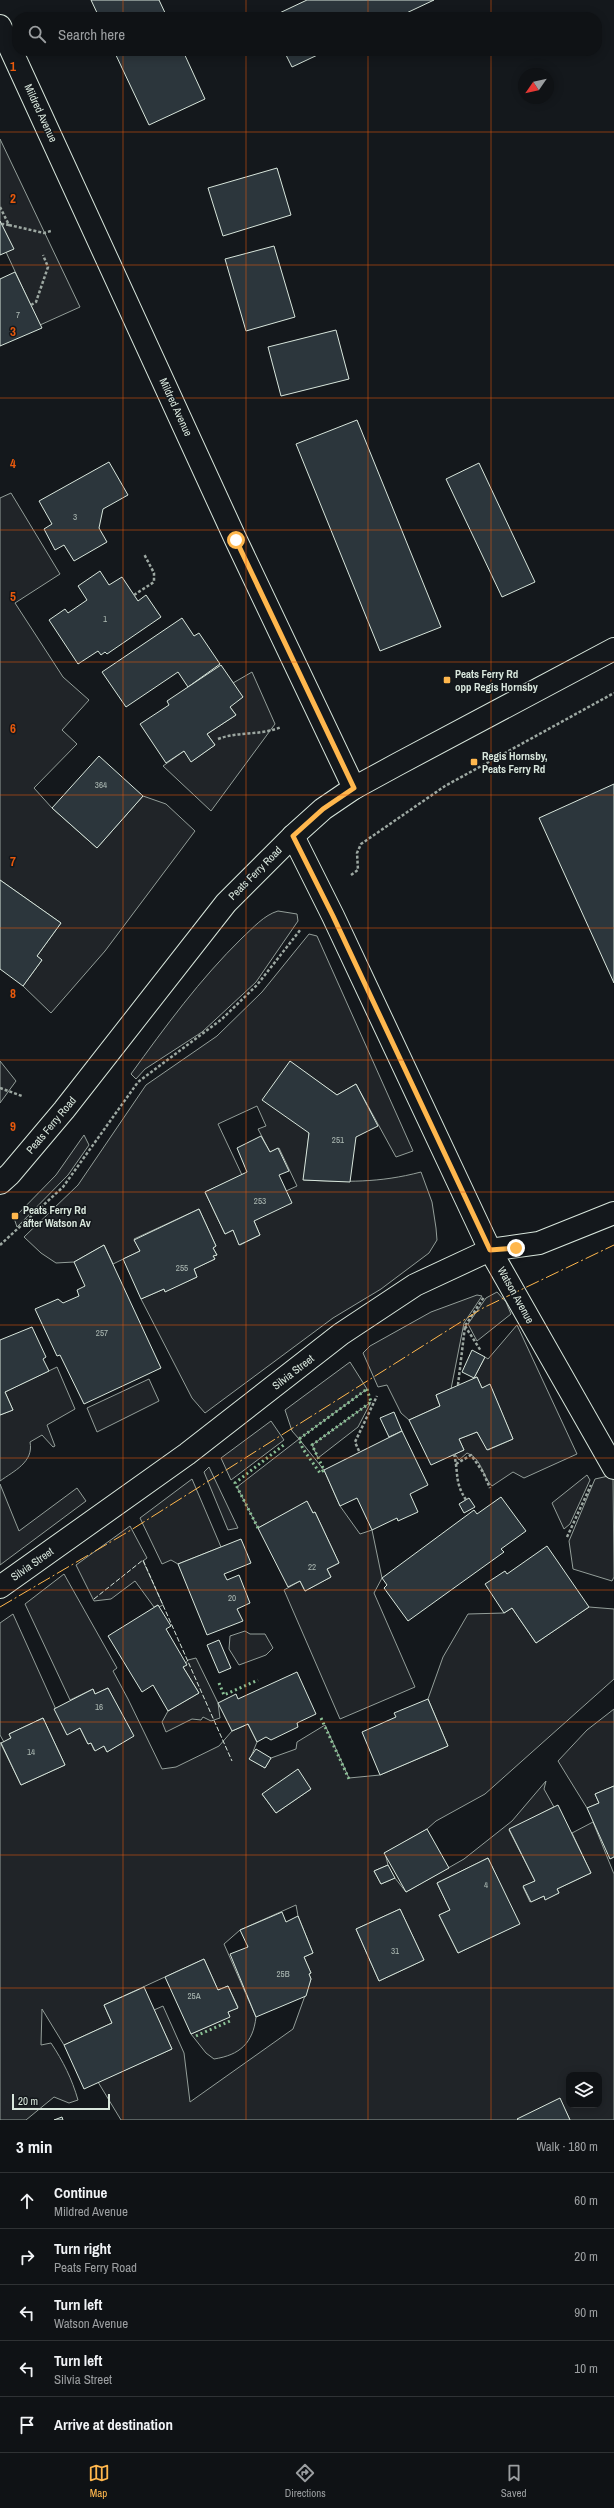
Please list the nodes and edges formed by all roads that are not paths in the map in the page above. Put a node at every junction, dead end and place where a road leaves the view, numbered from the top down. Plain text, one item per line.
1 (0, 26) edge
2 (12, 52) edge
3 (14, 56) edge
4 (614, 649) edge
5 (354, 788) junction
6 (293, 836) junction
7 (0, 1182) edge
8 (614, 1213) edge
9 (490, 1250) junction
10 (610, 1461) edge
11 (0, 1587) edge

1 - 2 street, Mildred Avenue
3 - 5 street, Mildred Avenue
4 - 5 street, Peats Ferry Road
5 - 6 street, Peats Ferry Road
6 - 7 street, Peats Ferry Road
6 - 9 street, Watson Avenue
8 - 9 street, Silvia Street
9 - 10 street, Watson Avenue
9 - 11 street, Silvia Street

